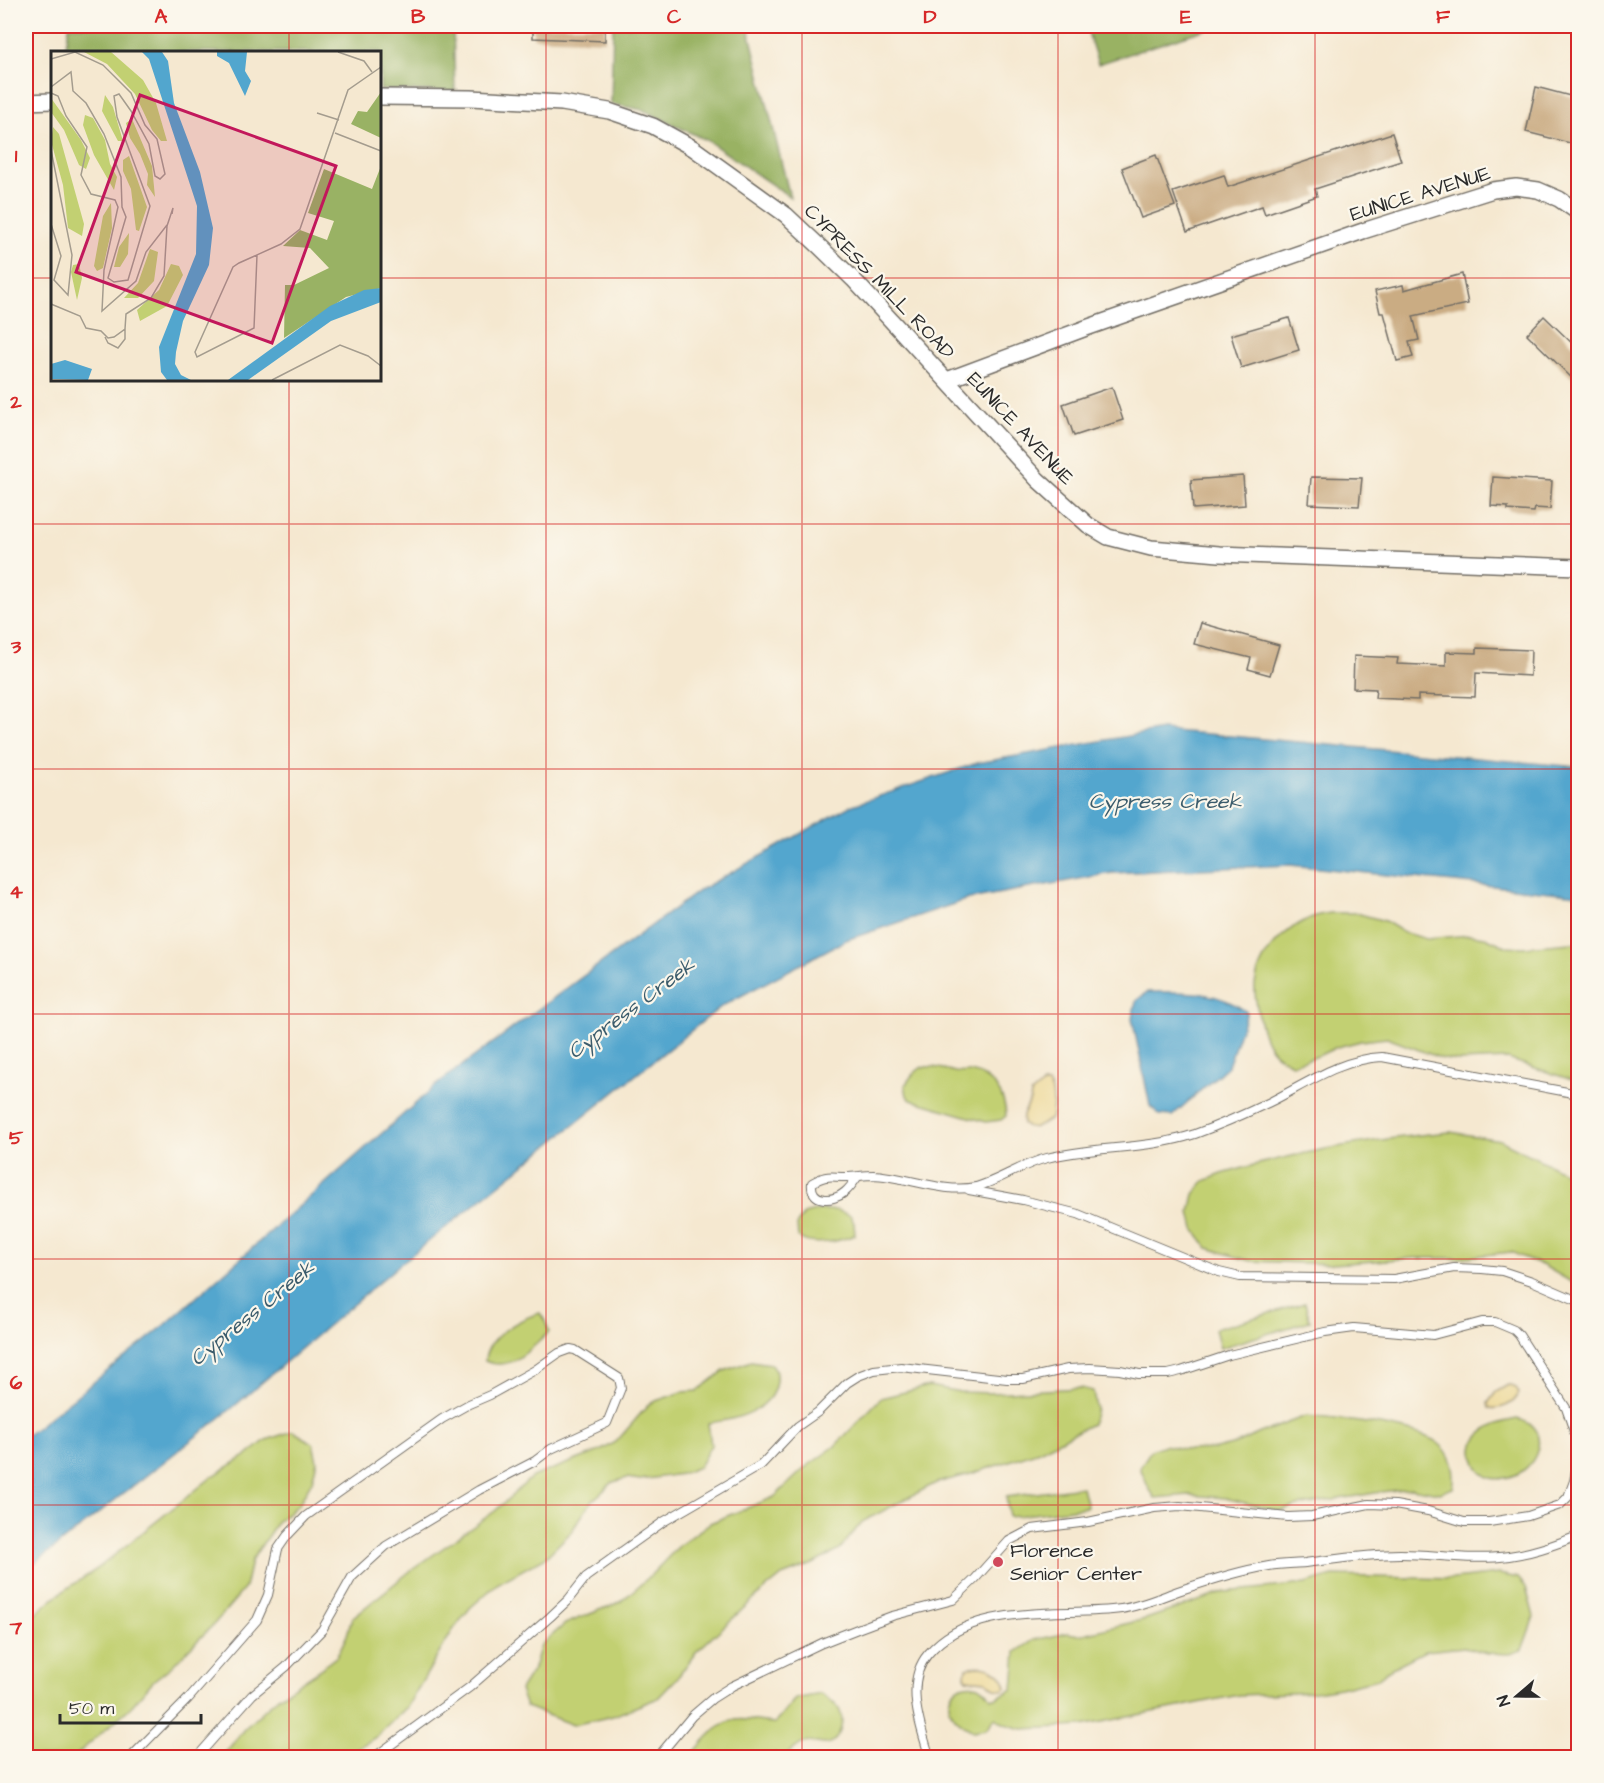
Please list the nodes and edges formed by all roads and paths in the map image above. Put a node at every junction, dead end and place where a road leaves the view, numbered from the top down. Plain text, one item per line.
1 (381, 97) edge
2 (51, 101) edge
3 (26, 102) edge
4 (1578, 212) edge
5 (947, 380) junction
6 (1578, 567) edge
7 (1578, 1094) edge
8 (858, 1176) junction
9 (962, 1188) junction
10 (1578, 1301) edge
11 (1578, 1536) edge
12 (130, 1758) edge
13 (196, 1758) edge
14 (373, 1758) edge
15 (657, 1758) edge
16 (930, 1758) edge

1 - 5 street, CYPRESS MILL ROAD
2 - 3 street
4 - 5 street, EUNICE AVENUE
5 - 6 street, EUNICE AVENUE
7 - 9 lane
8 - 8 lane
8 - 9 lane
9 - 10 lane
11 - 16 lane
12 - 13 lane
14 - 15 lane

